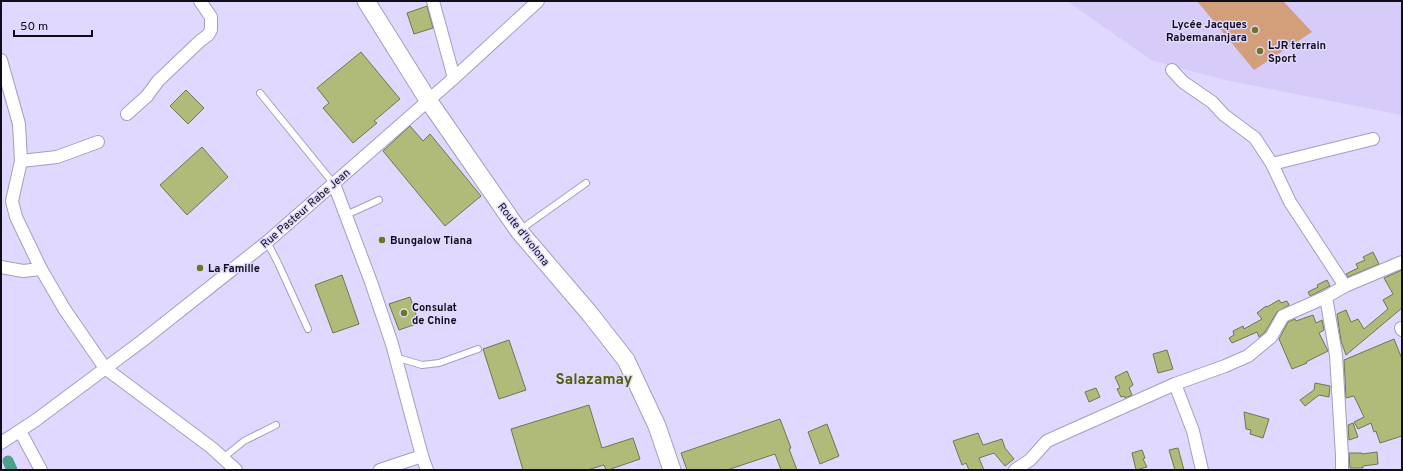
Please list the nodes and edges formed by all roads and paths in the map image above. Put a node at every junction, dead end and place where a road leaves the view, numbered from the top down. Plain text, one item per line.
1 (200, 1) edge
2 (366, 1) edge
3 (433, 1) edge
4 (538, 1) edge
5 (1, 60) edge
6 (1172, 70) dead end
7 (454, 78) junction
8 (260, 93) dead end
9 (428, 100) junction
10 (127, 114) dead end
11 (1373, 139) dead end
12 (98, 142) dead end
13 (21, 161) junction
14 (1272, 164) junction
15 (586, 183) dead end
16 (334, 184) junction
17 (378, 200) dead end
18 (346, 216) junction
19 (519, 231) junction
20 (267, 242) junction
21 (1402, 262) edge
22 (1, 267) edge
23 (41, 269) junction
24 (1345, 286) junction
25 (1326, 297) junction
26 (308, 329) dead end
27 (478, 349) dead end
28 (395, 357) junction
29 (105, 368) junction
30 (1175, 384) junction
31 (276, 426) dead end
32 (20, 431) junction
33 (1, 443) edge
34 (422, 456) junction
35 (223, 458) junction
36 (41, 470) edge
37 (236, 470) edge
38 (380, 470) edge
39 (427, 470) edge
40 (672, 470) edge
41 (1016, 470) edge
42 (1202, 470) edge
43 (1342, 470) edge

1 - 10 street
2 - 9 main road, Route d'Ivolona
3 - 7 street
4 - 7 street, Rue Pasteur Rabe Jean
5 - 13 street
6 - 14 street
7 - 9 street, Rue Pasteur Rabe Jean
8 - 16 lane
9 - 16 street, Rue Pasteur Rabe Jean
9 - 19 main road, Route d'Ivolona
11 - 14 street
12 - 13 street
13 - 23 street
14 - 24 street
15 - 19 lane
16 - 18 street
16 - 20 street, Rue Pasteur Rabe Jean
17 - 18 lane
18 - 28 street
19 - 40 main road, Route d'Ivolona
20 - 26 lane
20 - 29 street, Rue Pasteur Rabe Jean
21 - 24 street
22 - 23 street
23 - 29 street
24 - 25 street
25 - 30 street
25 - 43 street
27 - 28 lane
28 - 34 street
29 - 32 street, Rue Pasteur Rabe Jean
29 - 35 street
30 - 41 street
30 - 42 street
31 - 35 lane
32 - 33 street, Rue Pasteur Rabe Jean
32 - 36 street
34 - 38 street
34 - 39 street
35 - 37 street

